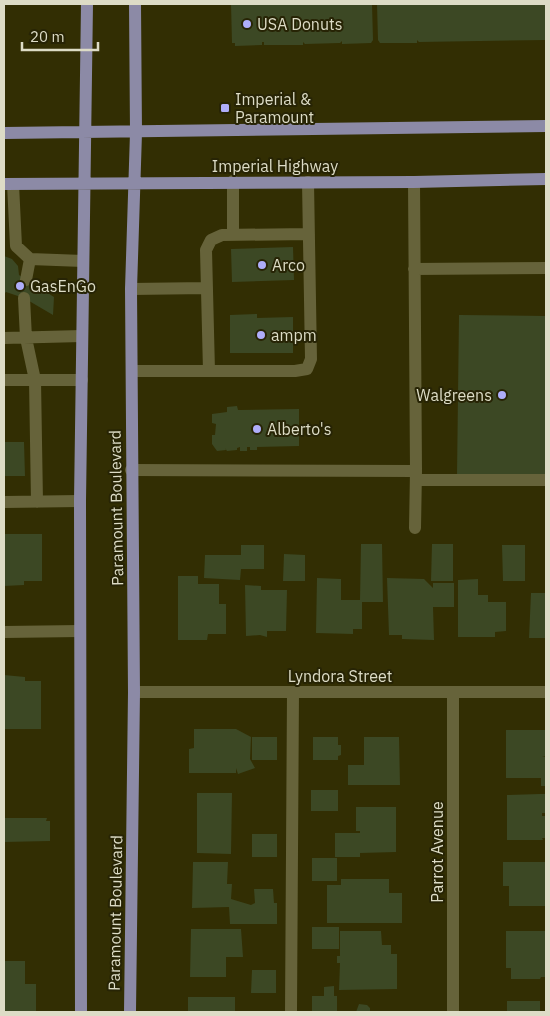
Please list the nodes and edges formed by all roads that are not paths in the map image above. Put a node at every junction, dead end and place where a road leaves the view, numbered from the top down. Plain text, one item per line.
1 (87, 4) edge
2 (134, 4) edge
3 (546, 126) edge
4 (85, 132) junction
5 (4, 133) edge
6 (136, 133) junction
7 (546, 179) edge
8 (233, 181) junction
9 (84, 182) junction
10 (134, 182) junction
11 (308, 182) junction
12 (414, 182) junction
13 (8, 184) edge
14 (309, 234) junction
15 (233, 235) junction
16 (10, 247) edge
17 (30, 260) junction
18 (83, 261) junction
19 (546, 268) edge
20 (414, 269) junction
21 (26, 280) dead end
22 (207, 288) junction
23 (131, 289) junction
24 (24, 298) dead end
25 (82, 336) junction
26 (4, 338) edge
27 (26, 338) junction
28 (132, 371) junction
29 (209, 371) junction
30 (4, 380) edge
31 (35, 380) junction
32 (82, 380) junction
33 (131, 470) junction
34 (416, 475) junction
35 (546, 480) edge
36 (80, 501) junction
37 (4, 502) edge
38 (37, 502) junction
39 (415, 528) dead end
40 (4, 632) edge
41 (80, 632) junction
42 (134, 692) junction
43 (293, 692) junction
44 (454, 692) junction
45 (546, 692) edge
46 (81, 1012) edge
47 (130, 1012) edge
48 (292, 1012) edge
49 (453, 1012) edge

1 - 4 main road, Paramount Boulevard
2 - 6 main road, Paramount Boulevard
3 - 6 main road
4 - 5 main road
4 - 6 main road
4 - 9 main road, Paramount Boulevard
6 - 10 main road, Paramount Boulevard
7 - 12 main road, Imperial Highway
8 - 10 main road, Imperial Highway
8 - 11 main road, Imperial Highway
8 - 15 street
9 - 10 main road, Imperial Highway
9 - 13 main road, Imperial Highway
9 - 18 main road, Paramount Boulevard
10 - 23 main road, Paramount Boulevard
11 - 12 main road, Imperial Highway
11 - 14 street
12 - 20 street
13 - 16 street
14 - 15 street
14 - 29 street
15 - 22 street
16 - 17 street
17 - 18 street
17 - 21 street
18 - 25 main road, Paramount Boulevard
19 - 20 street
20 - 34 street
22 - 23 street
22 - 29 street
23 - 28 main road, Paramount Boulevard
24 - 27 street
25 - 27 street
25 - 32 main road, Paramount Boulevard
26 - 27 street
27 - 31 street
28 - 29 street
28 - 33 main road, Paramount Boulevard
30 - 31 street
31 - 32 street
31 - 38 street
32 - 36 main road, Paramount Boulevard
33 - 34 street
33 - 42 main road, Paramount Boulevard
34 - 35 street
34 - 39 street
36 - 38 street
36 - 41 main road, Paramount Boulevard
37 - 38 street
40 - 41 street
41 - 46 main road, Paramount Boulevard
42 - 43 street, Lyndora Street
42 - 47 main road, Paramount Boulevard
43 - 44 street, Lyndora Street
43 - 48 street
44 - 45 street, Lyndora Street
44 - 49 street, Parrot Avenue

